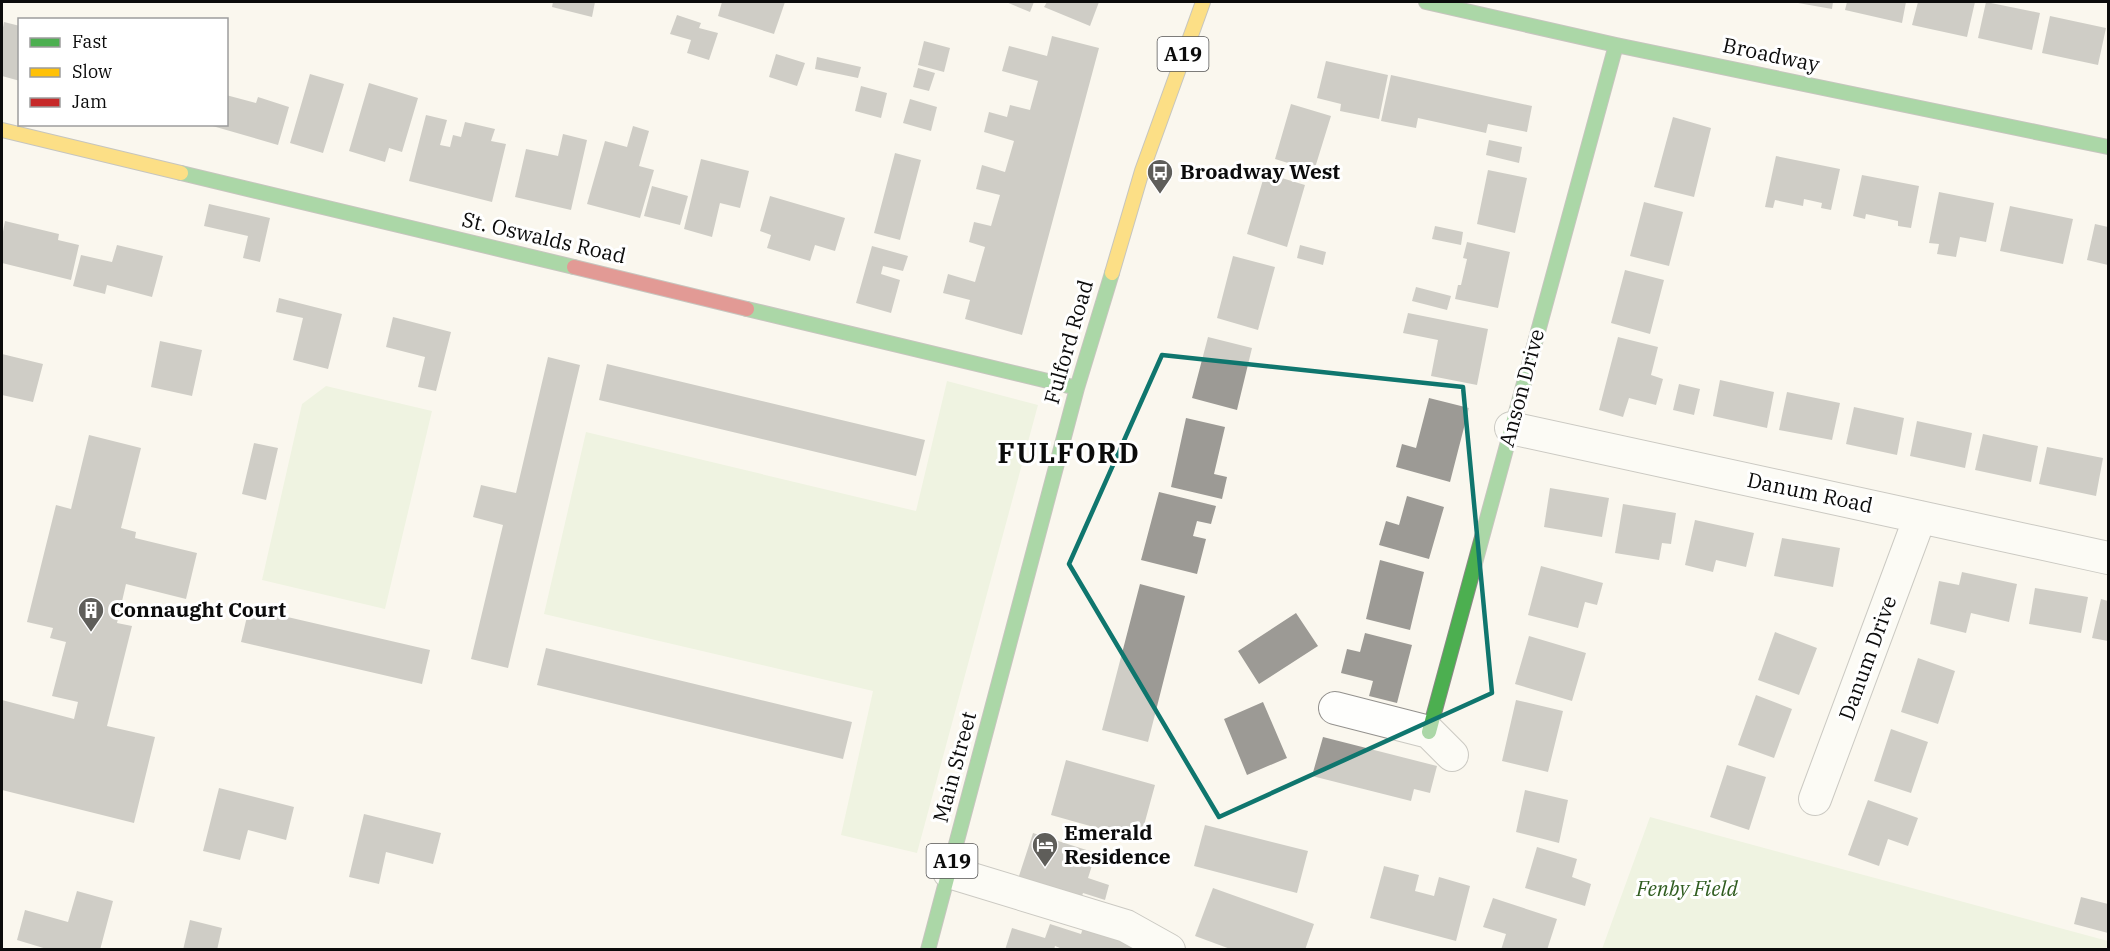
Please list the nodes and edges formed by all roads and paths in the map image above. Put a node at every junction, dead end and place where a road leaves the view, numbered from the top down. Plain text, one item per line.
1 (1203, 2) edge
2 (1426, 2) edge
3 (1616, 45) junction
4 (2, 130) edge
5 (2109, 147) edge
6 (1077, 387) junction
7 (1511, 429) junction
8 (1920, 517) junction
9 (2109, 558) edge
10 (995, 699) joint
11 (1335, 708) dead end
12 (1429, 732) junction
13 (1452, 755) dead end
14 (1815, 799) dead end
15 (949, 872) junction
16 (928, 950) edge
17 (1169, 950) edge

1 - 6 street, Fulford Road / A19
2 - 3 street, Broadway
3 - 5 street, Broadway
3 - 7 street, Anson Drive
4 - 6 street, St. Oswalds Road
6 - 10 street, Fulford Road / A19
7 - 8 street, Danum Road
7 - 12 street, Anson Drive
8 - 9 street, Danum Road
8 - 14 street, Danum Drive
10 - 15 street, Main Street / A19
11 - 12 street
12 - 13 street
15 - 16 street, Main Street / A19
15 - 17 street

